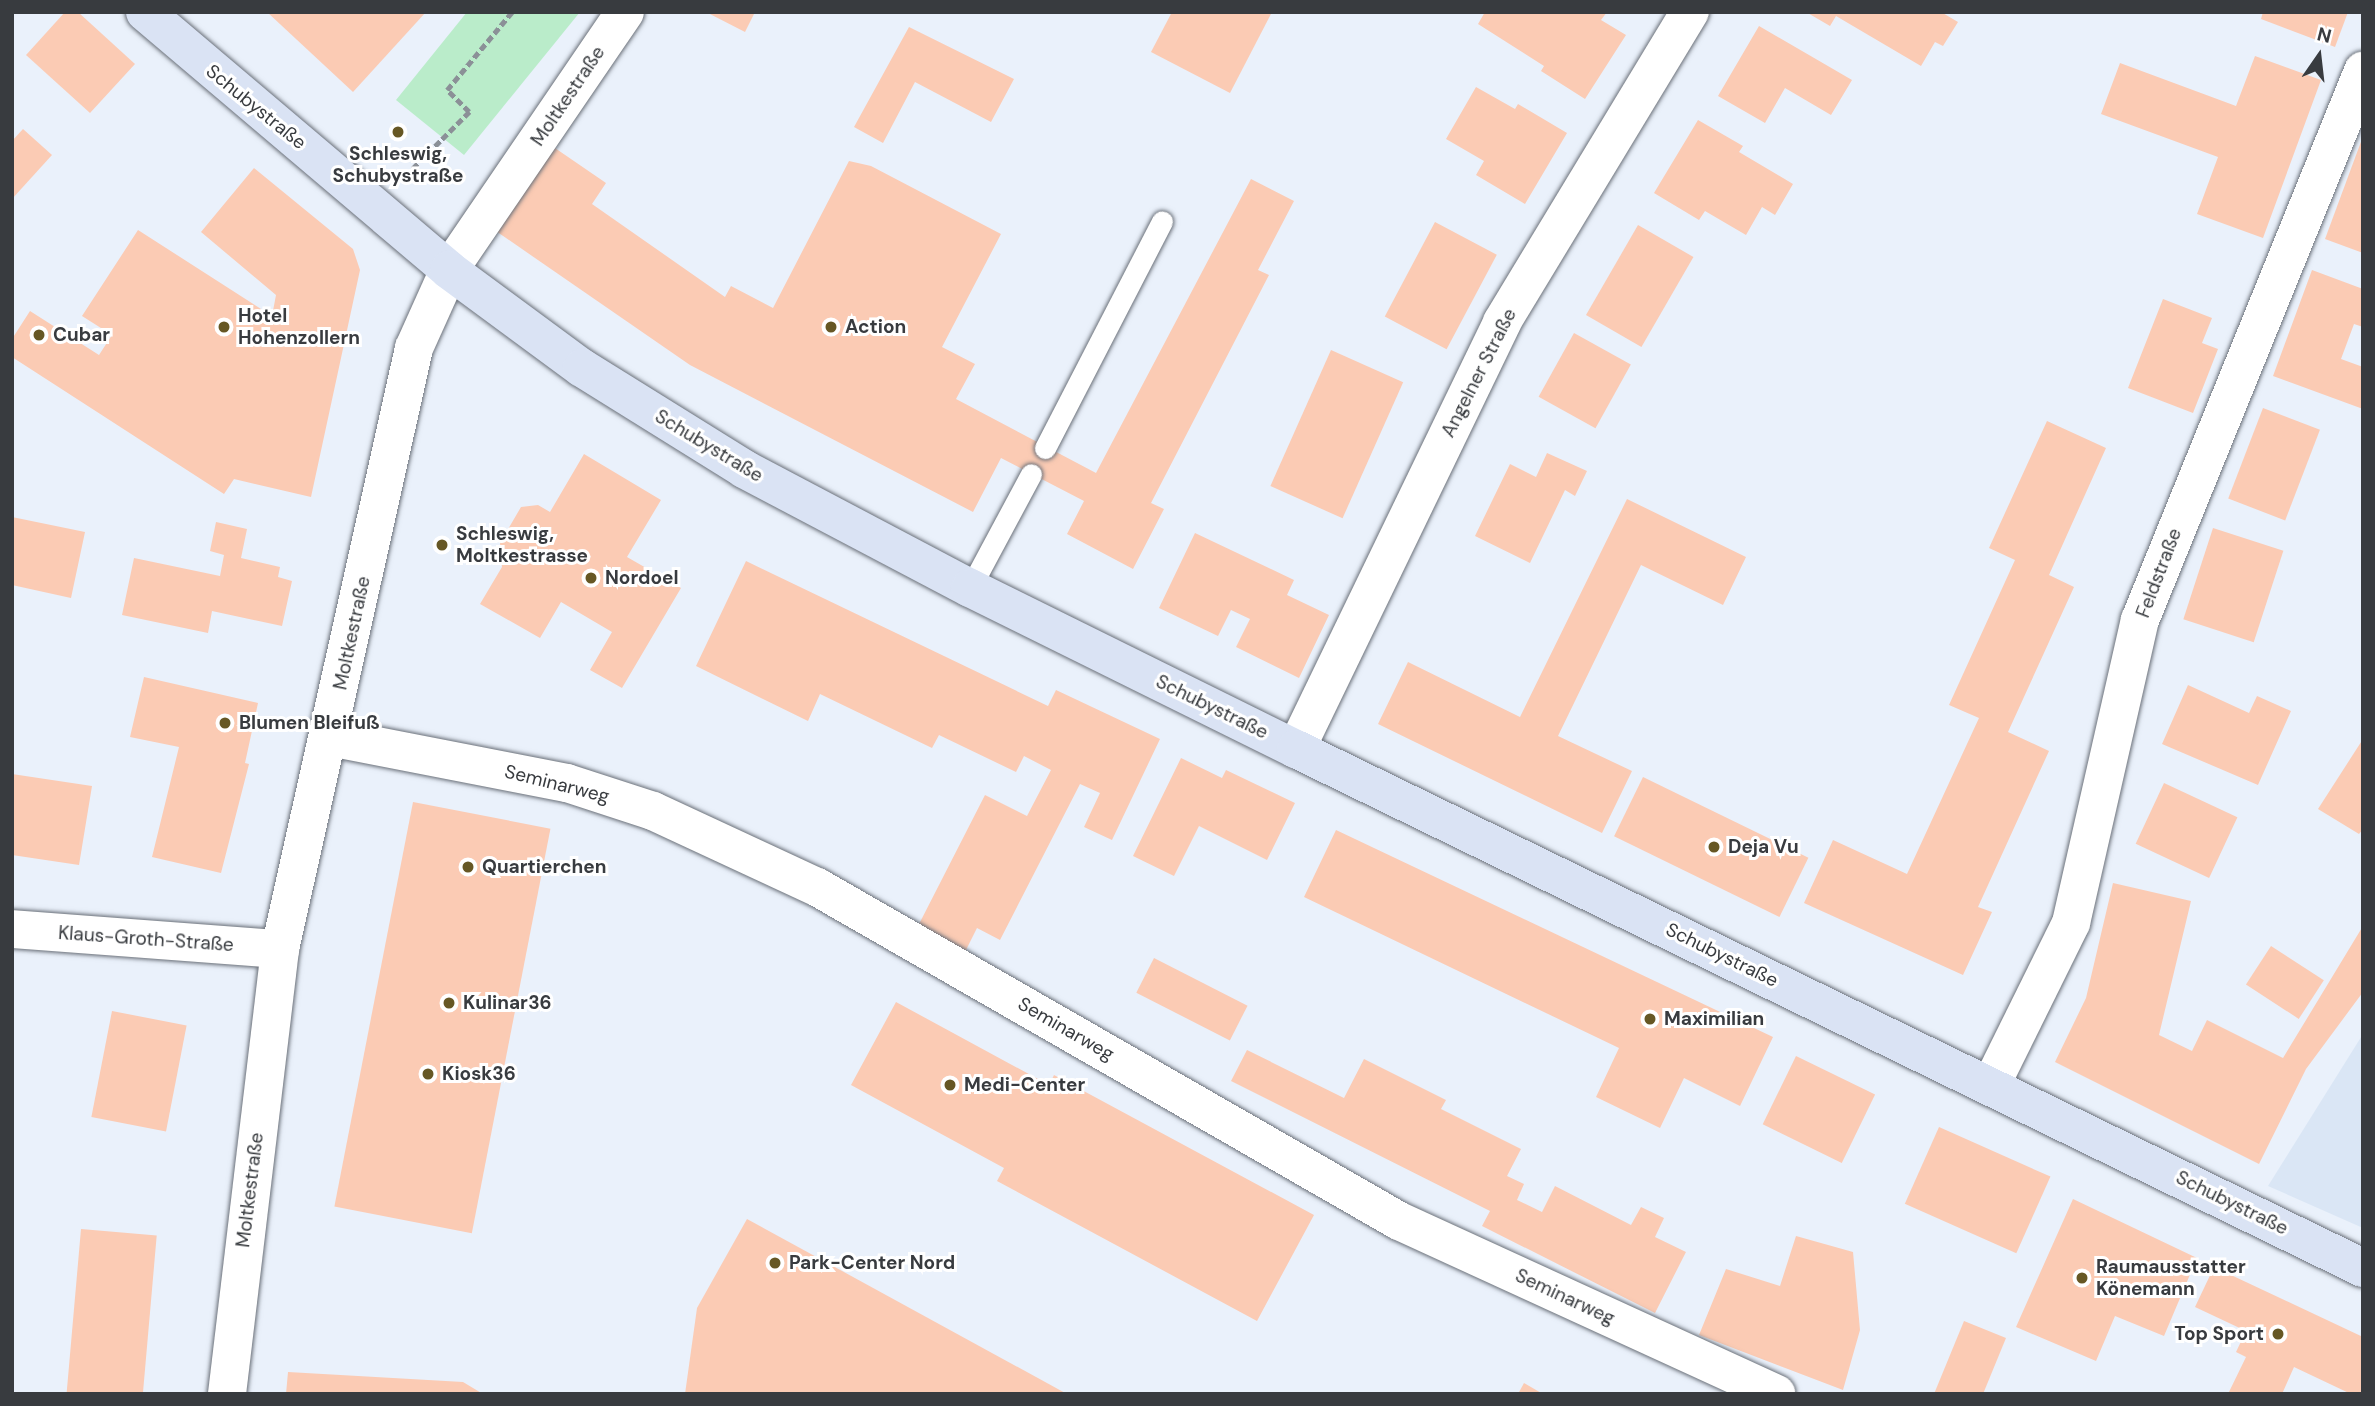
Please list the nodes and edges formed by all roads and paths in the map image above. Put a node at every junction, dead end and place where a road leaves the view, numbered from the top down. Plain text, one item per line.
1 (145, 12) edge
2 (512, 12) edge
3 (625, 12) edge
4 (1690, 12) edge
5 (2363, 71) edge
6 (377, 204) junction
7 (1163, 220) dead end
8 (449, 270) junction
9 (1045, 448) dead end
10 (1031, 474) dead end
11 (970, 588) junction
12 (330, 737) junction
13 (1296, 749) junction
14 (12, 929) edge
15 (281, 949) junction
16 (1991, 1085) junction
17 (2358, 1257) edge
18 (228, 1394) edge
19 (1776, 1394) edge

1 - 6 street, Schubystraße
2 - 6 path
3 - 8 street, Moltkestraße
4 - 13 street, Angelner Straße
5 - 16 street, Feldstraße
6 - 8 street, Schubystraße
7 - 9 lane
8 - 11 street, Schubystraße
8 - 12 street, Moltkestraße
10 - 11 lane
11 - 13 street, Schubystraße
12 - 15 street, Moltkestraße
12 - 19 street, Seminarweg
13 - 16 street, Schubystraße
14 - 15 street, Klaus-Groth-Straße
15 - 18 street, Moltkestraße
16 - 17 street, Schubystraße

